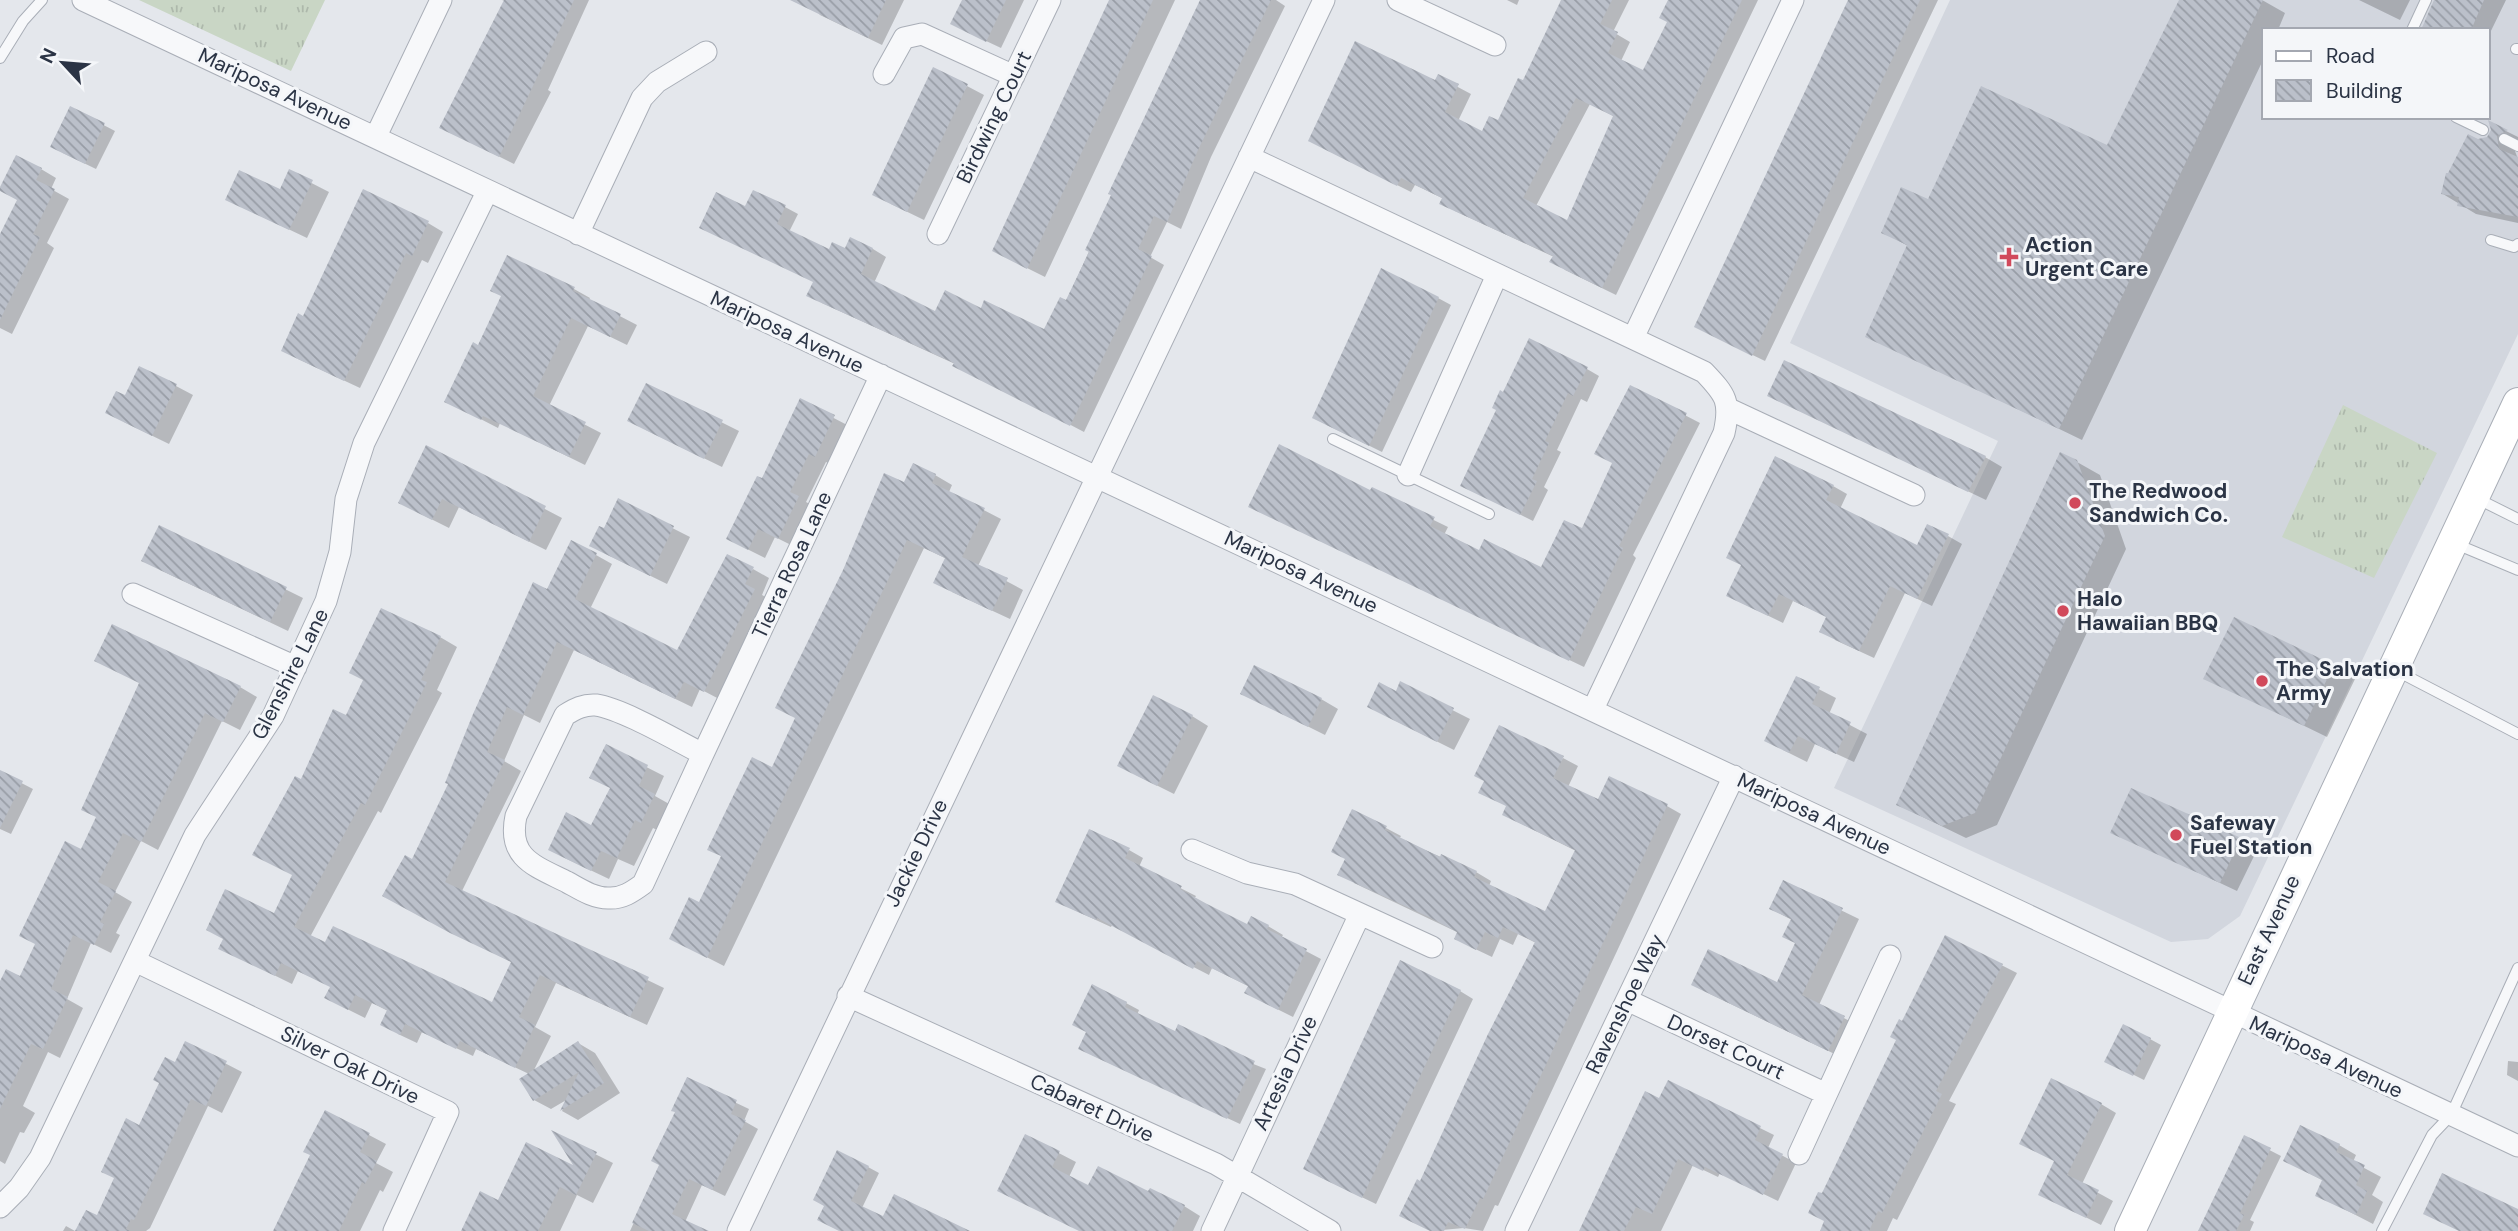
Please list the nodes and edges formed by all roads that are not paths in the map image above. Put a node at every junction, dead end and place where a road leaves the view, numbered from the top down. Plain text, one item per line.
1 (42, 0) edge
2 (83, 0) edge
3 (441, 0) edge
4 (1050, 0) edge
5 (1324, 0) edge
6 (1398, 0) edge
7 (1793, 0) edge
8 (2426, 0) edge
9 (2413, 28) edge
10 (1495, 45) dead end
11 (706, 52) dead end
12 (0, 58) edge
13 (884, 74) dead end
14 (1014, 76) junction
15 (2460, 119) edge
16 (2483, 130) dead end
17 (376, 136) junction
18 (2504, 139) dead end
19 (2518, 146) edge
20 (1249, 158) junction
21 (488, 192) junction
22 (578, 234) junction
23 (938, 234) dead end
24 (2491, 240) dead end
25 (2518, 244) edge
26 (1497, 275) junction
27 (1633, 338) junction
28 (881, 375) junction
29 (2518, 403) edge
30 (1729, 409) junction
31 (1333, 439) dead end
32 (1408, 475) junction
33 (1096, 476) junction
34 (1914, 495) dead end
35 (2473, 497) junction
36 (1489, 514) dead end
37 (2518, 519) edge
38 (2452, 542) junction
39 (2518, 570) edge
40 (133, 594) dead end
41 (296, 667) junction
42 (2393, 669) junction
43 (1593, 709) junction
44 (2518, 734) edge
45 (702, 754) junction
46 (1734, 776) junction
47 (1192, 850) dead end
48 (1359, 916) junction
49 (1432, 947) dead end
50 (1890, 956) dead end
51 (135, 961) junction
52 (2518, 968) edge
53 (848, 996) junction
54 (1627, 1000) junction
55 (2231, 1013) junction
56 (1825, 1093) junction
57 (2451, 1115) junction
58 (2518, 1146) edge
59 (1798, 1154) dead end
60 (1237, 1175) junction
61 (0, 1207) edge
62 (394, 1231) edge
63 (738, 1231) edge
64 (1212, 1231) edge
65 (1331, 1231) edge
66 (1516, 1231) edge
67 (2130, 1231) edge
68 (2382, 1231) edge

1 - 12 lane
2 - 17 street, Mariposa Avenue
3 - 17 street
4 - 14 street, Birdwing Court
5 - 20 street, Jackie Drive
6 - 10 street
7 - 27 street
8 - 9 lane
11 - 22 street
13 - 14 street
14 - 23 street, Birdwing Court
15 - 16 lane
17 - 21 street, Mariposa Avenue
18 - 19 lane
20 - 26 street
20 - 33 street, Jackie Drive
21 - 22 street, Mariposa Avenue
21 - 41 street, Glenshire Lane
22 - 28 street, Mariposa Avenue
24 - 25 lane
26 - 27 street
26 - 32 street
27 - 30 street
28 - 33 street, Mariposa Avenue
28 - 45 street, Tierra Rosa Lane
29 - 35 main road, East Avenue
30 - 34 street
30 - 43 street
31 - 32 lane
32 - 36 lane
33 - 43 street, Mariposa Avenue
33 - 53 street, Jackie Drive
35 - 37 lane
35 - 38 main road, East Avenue
38 - 39 lane
38 - 42 main road, East Avenue
40 - 41 street
41 - 51 street, Glenshire Lane
42 - 44 lane
42 - 55 main road, East Avenue
43 - 46 street, Mariposa Avenue
45 - 45 street, Tierra Rosa Lane
46 - 54 street, Ravenshoe Way
46 - 55 street, Mariposa Avenue
47 - 48 street
48 - 49 street
48 - 60 street, Artesia Drive
50 - 56 street
51 - 61 street, Glenshire Lane
51 - 62 street, Silver Oak Drive
52 - 57 lane
53 - 60 street, Cabaret Drive
53 - 63 street, Jackie Drive
54 - 56 street, Dorset Court
54 - 66 street, Ravenshoe Way
55 - 57 street, Mariposa Avenue
55 - 67 main road, East Avenue
56 - 59 street
57 - 58 street, Mariposa Avenue
57 - 68 lane
60 - 64 street, Artesia Drive
60 - 65 street, Cabaret Drive

